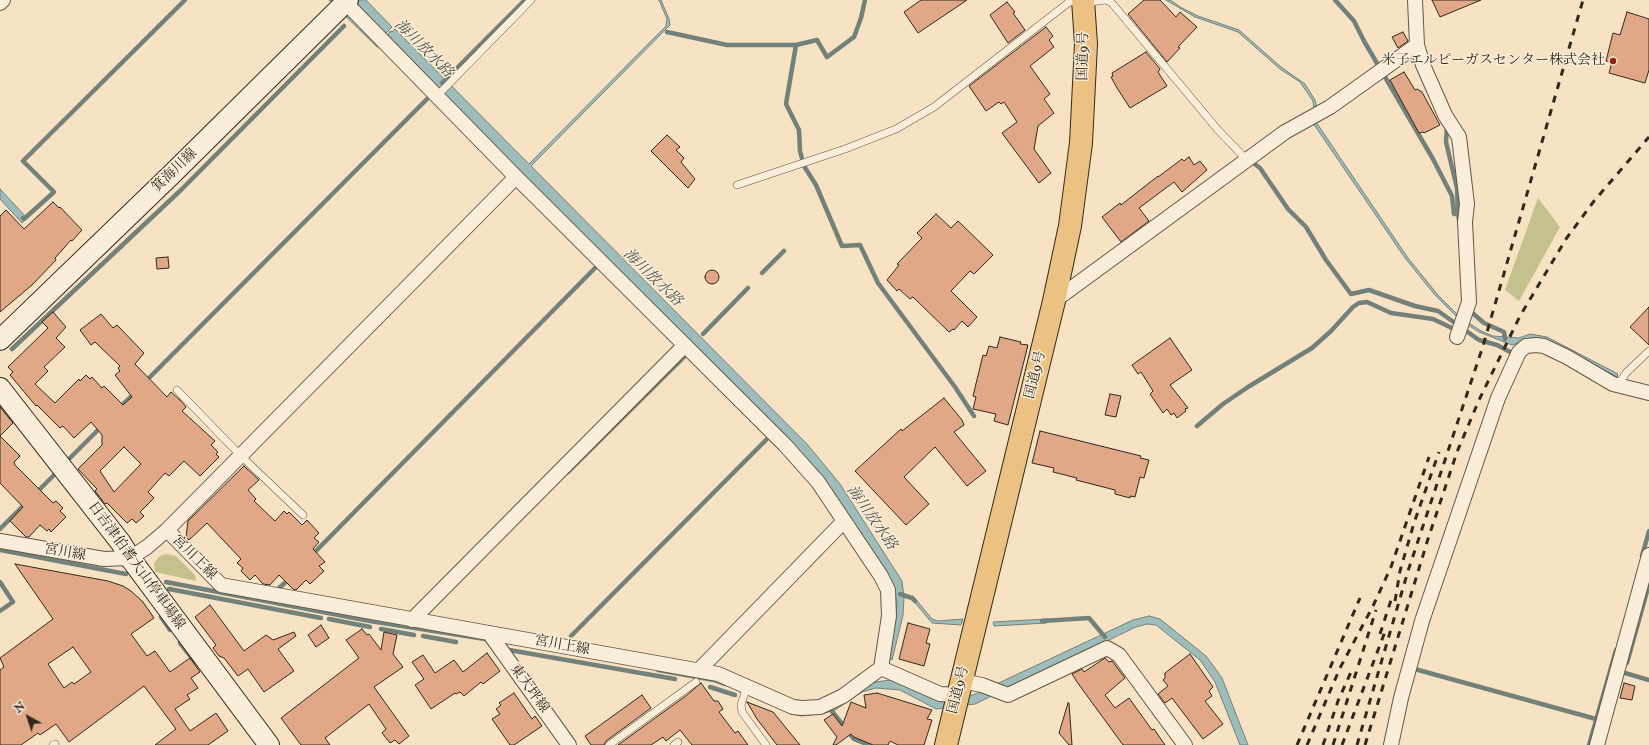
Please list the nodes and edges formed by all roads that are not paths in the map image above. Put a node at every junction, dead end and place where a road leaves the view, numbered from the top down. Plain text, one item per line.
1 (3, 0) edge
2 (531, 0) edge
3 (1415, 0) edge
4 (345, 1) edge
5 (1081, 1) edge
6 (0, 3) edge
7 (1417, 45) junction
8 (437, 96) junction
9 (1247, 160) junction
10 (516, 177) junction
11 (737, 185) dead end
12 (1054, 301) junction
13 (1457, 337) dead end
14 (0, 340) edge
15 (685, 345) junction
16 (1649, 351) edge
17 (1618, 385) junction
18 (0, 388) edge
19 (177, 390) dead end
20 (1649, 393) edge
21 (240, 455) junction
22 (303, 515) dead end
23 (844, 521) junction
24 (166, 530) junction
25 (0, 541) edge
26 (1649, 556) edge
27 (130, 558) junction
28 (412, 620) junction
29 (489, 633) junction
30 (881, 668) junction
31 (697, 676) junction
32 (747, 686) junction
33 (960, 688) junction
34 (269, 745) edge
35 (569, 745) edge
36 (609, 745) edge
37 (766, 745) edge
38 (946, 745) edge
39 (1185, 745) edge
40 (1391, 745) edge
41 (1597, 745) edge

1 - 6 street
2 - 8 lane
3 - 7 street
4 - 8 street
4 - 14 street, 箕海川線
5 - 9 lane
5 - 11 lane
5 - 12 highway, 国道9号
7 - 9 street
7 - 13 street
8 - 10 street
9 - 12 street
10 - 15 street
10 - 21 street
12 - 33 highway, 国道9号
15 - 23 street
15 - 28 street
16 - 17 lane
17 - 20 street
17 - 40 street
18 - 27 street, 日吉津伯耆大山停車場線
19 - 21 lane
21 - 22 lane
21 - 24 street
23 - 30 street
23 - 31 street
24 - 27 street
24 - 28 street, 宮川上線
25 - 27 street, 宮川線
26 - 41 street
27 - 34 street, 日吉津伯耆大山停車場線
28 - 29 street, 宮川上線
29 - 31 street, 宮川上線
29 - 35 street, 東大坪線
30 - 32 street, 宮川上線
30 - 33 street
31 - 32 street, 宮川上線
31 - 36 lane
32 - 37 lane
33 - 38 highway, 国道9号
33 - 39 street

